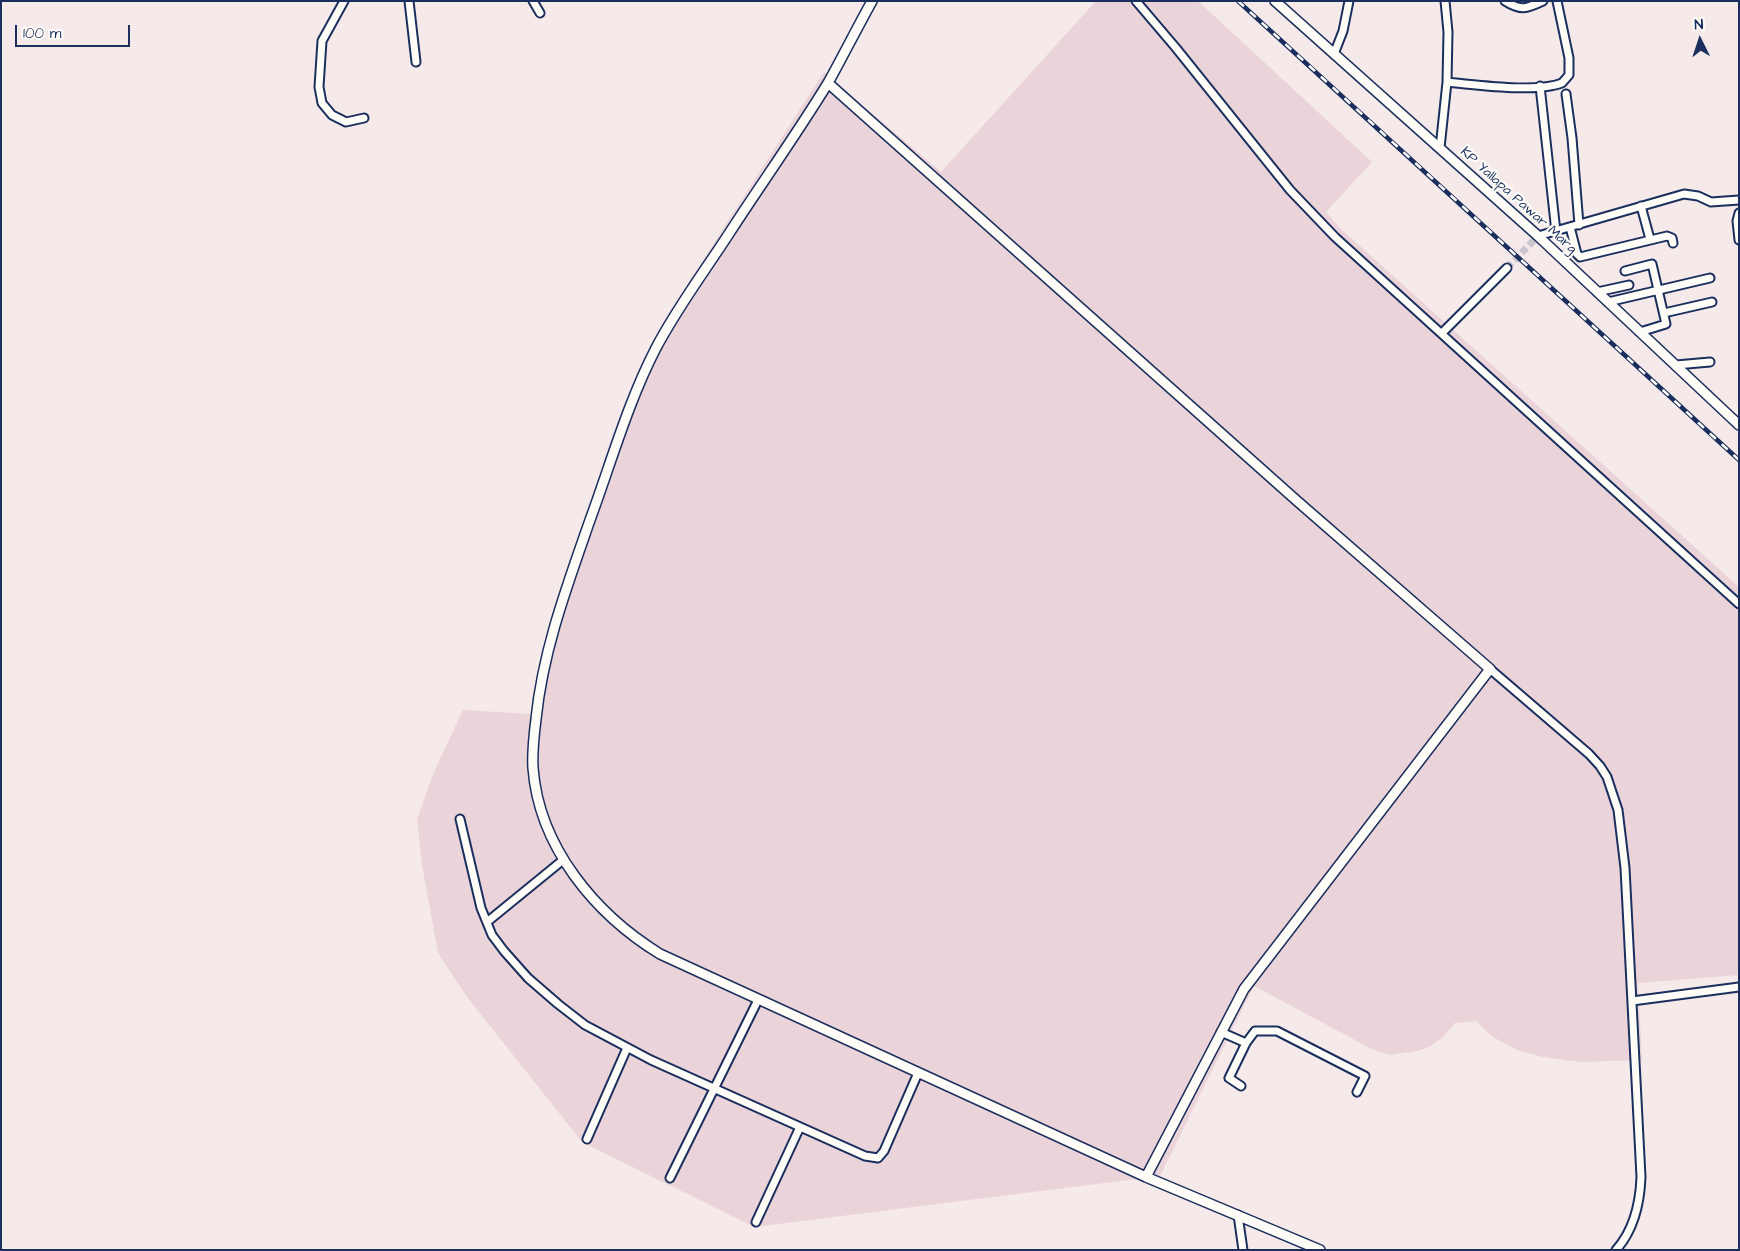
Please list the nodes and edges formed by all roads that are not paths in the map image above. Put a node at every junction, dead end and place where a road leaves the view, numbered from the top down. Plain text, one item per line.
1 (344, 1) edge
2 (409, 1) edge
3 (533, 1) edge
4 (872, 1) edge
5 (1136, 1) edge
6 (1275, 1) edge
7 (1349, 1) edge
8 (1446, 1) edge
9 (1504, 1) edge
10 (1543, 1) edge
11 (1557, 1) edge
12 (540, 13) dead end
13 (1334, 54) junction
14 (416, 62) dead end
15 (1447, 82) junction
16 (828, 83) junction
17 (1540, 86) junction
18 (1566, 94) dead end
19 (364, 118) dead end
20 (1440, 148) junction
21 (1739, 200) edge
22 (1641, 206) junction
23 (1739, 213) edge
24 (1579, 225) junction
25 (1570, 227) junction
26 (1556, 232) junction
27 (1538, 236) junction
28 (1650, 239) junction
29 (1739, 240) edge
30 (1673, 243) dead end
31 (1507, 268) tunnel mouth
32 (1625, 271) dead end
33 (1710, 278) dead end
34 (1629, 285) dead end
35 (1658, 290) junction
36 (1597, 292) junction
37 (1608, 302) junction
38 (1712, 302) dead end
39 (1664, 313) junction
40 (1640, 332) junction
41 (1442, 334) junction
42 (1710, 362) dead end
43 (1676, 365) junction
44 (1739, 424) edge
45 (1739, 604) edge
46 (1490, 669) junction
47 (460, 819) dead end
48 (563, 860) junction
49 (487, 922) junction
50 (1739, 987) edge
51 (758, 1000) junction
52 (1632, 1001) junction
53 (1222, 1032) junction
54 (1246, 1043) junction
55 (627, 1048) junction
56 (918, 1073) junction
57 (1241, 1086) dead end
58 (714, 1089) junction
59 (1357, 1092) dead end
60 (800, 1128) junction
61 (587, 1139) dead end
62 (1146, 1177) junction
63 (670, 1178) dead end
64 (1238, 1215) junction
65 (756, 1222) dead end
66 (1243, 1250) edge
67 (1320, 1250) edge
68 (1616, 1250) edge

1 - 19 street
2 - 14 street
3 - 12 street
4 - 16 street
5 - 41 street
6 - 13 street, KP Yallapa Pawar Marg
7 - 13 street
8 - 15 street
9 - 10 street
11 - 17 street
13 - 20 street, KP Yallapa Pawar Marg
15 - 17 street
15 - 20 street
16 - 46 street
16 - 48 street
17 - 26 street
18 - 24 street
20 - 27 street, KP Yallapa Pawar Marg
21 - 22 street
22 - 24 street
22 - 28 street
23 - 29 street
24 - 25 street
25 - 26 street
25 - 28 street
26 - 27 street
27 - 36 street, KP Yallapa Pawar Marg
28 - 30 street
31 - 41 street
32 - 35 street
33 - 35 street
34 - 36 street
35 - 37 street
35 - 39 street
36 - 37 street, KP Yallapa Pawar Marg
37 - 40 street, KP Yallapa Pawar Marg
38 - 39 street
39 - 40 street
40 - 43 street, KP Yallapa Pawar Marg
41 - 45 street
42 - 43 street
43 - 44 street, KP Yallapa Pawar Marg
46 - 52 street
46 - 53 street
47 - 49 street
48 - 49 street
48 - 51 street
49 - 55 street
50 - 52 street
51 - 56 street
51 - 58 street
52 - 68 street
53 - 54 street
53 - 62 street
54 - 57 street
54 - 59 street
55 - 58 street
55 - 61 street
56 - 60 street
56 - 62 street
58 - 60 street
58 - 63 street
60 - 65 street
62 - 64 street
64 - 66 street
64 - 67 street

